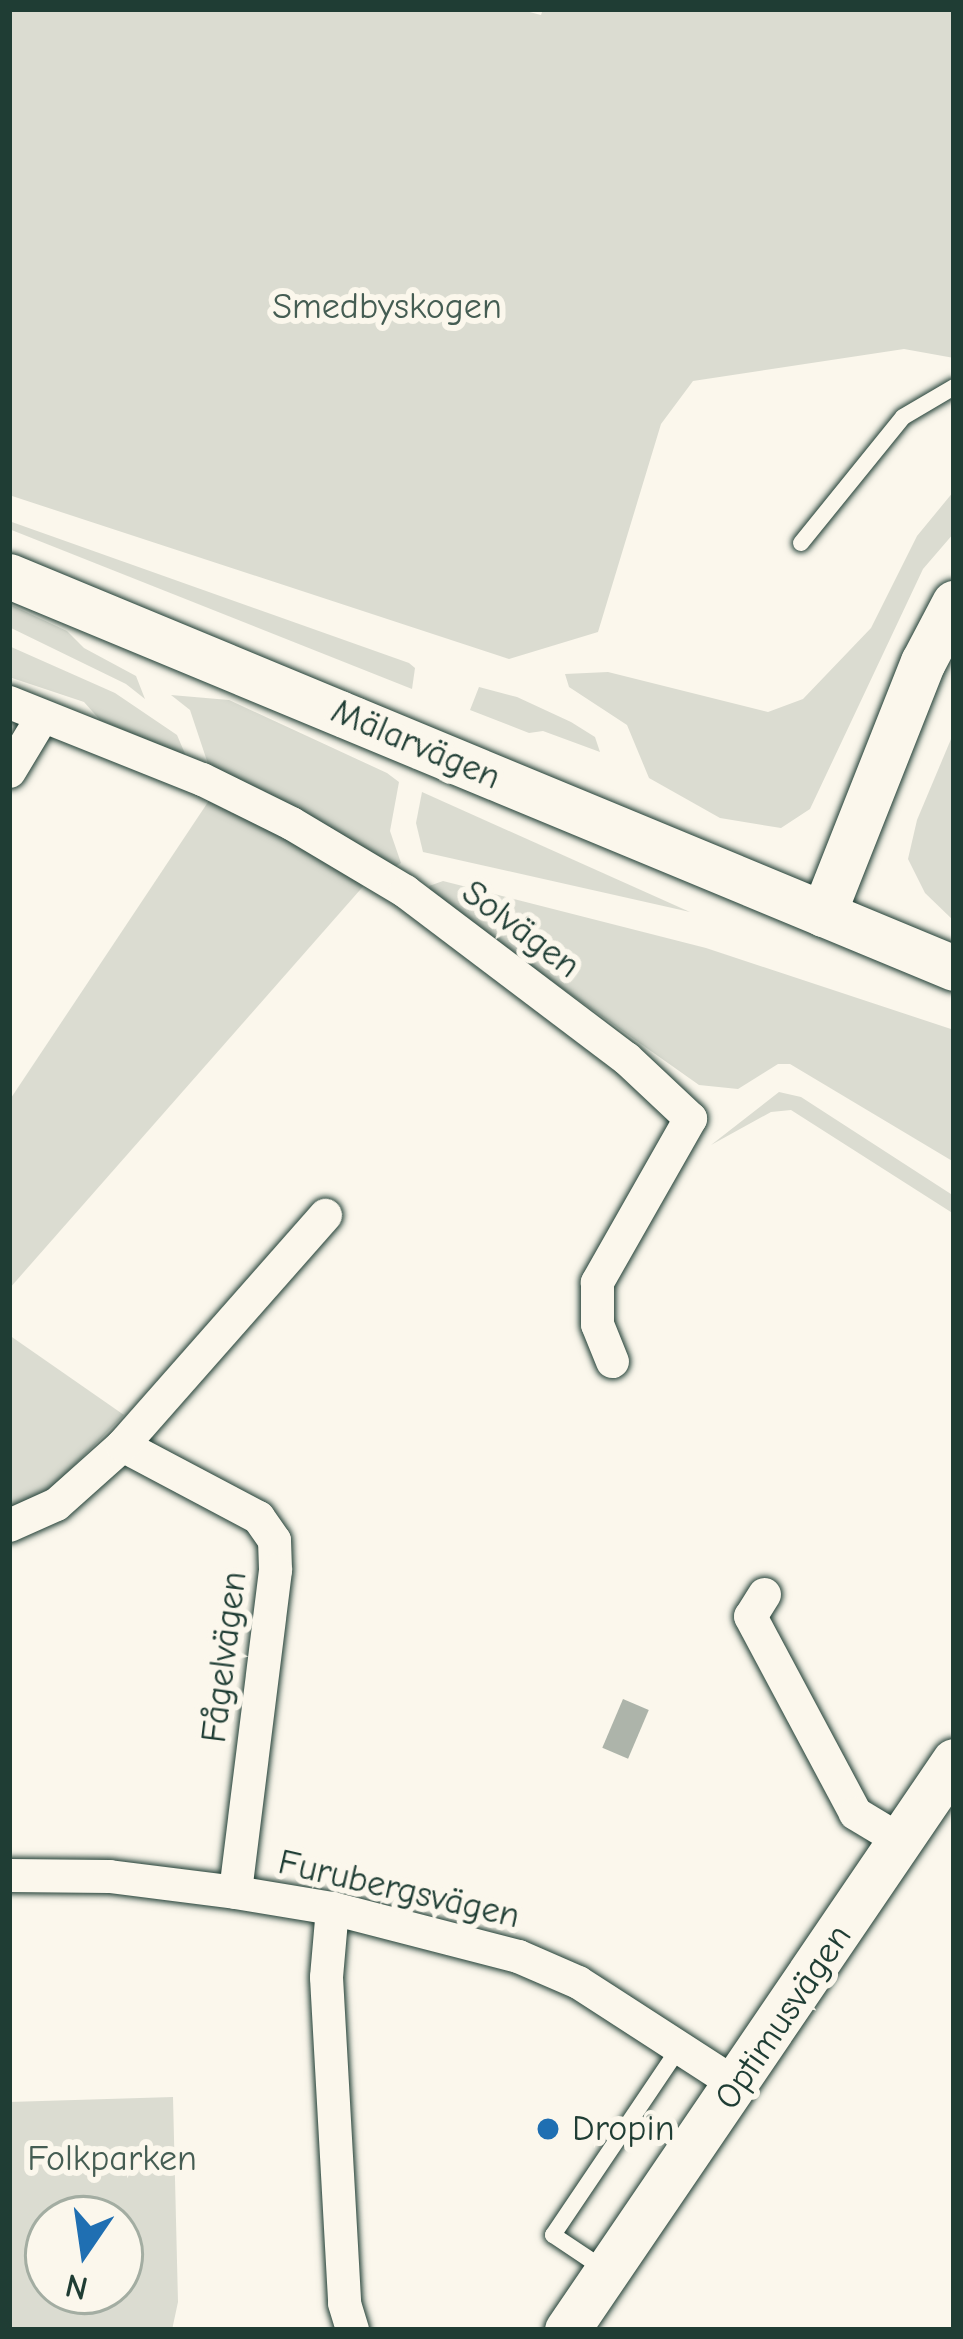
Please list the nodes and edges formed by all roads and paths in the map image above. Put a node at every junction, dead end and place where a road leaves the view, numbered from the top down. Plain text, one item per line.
1 (954, 387) edge
2 (801, 543) dead end
3 (9, 576) edge
4 (954, 603) edge
5 (9, 702) edge
6 (42, 716) junction
7 (9, 771) edge
8 (823, 914) junction
9 (954, 968) edge
10 (325, 1215) dead end
11 (612, 1361) dead end
12 (122, 1444) junction
13 (9, 1525) edge
14 (764, 1594) dead end
15 (950, 1776) edge
16 (900, 1840) junction
17 (9, 1875) edge
18 (235, 1892) junction
19 (332, 1908) junction
20 (679, 2048) junction
21 (737, 2085) junction
22 (608, 2272) junction
23 (352, 2330) edge
24 (567, 2330) edge

1 - 2 lane
3 - 8 main road, Mälarvägen
4 - 8 main road
5 - 6 street, Solvägen
6 - 7 street
6 - 11 street, Solvägen
8 - 9 main road, Mälarvägen
10 - 12 street
12 - 13 street
12 - 18 street, Fågelvägen
14 - 16 street
15 - 16 main road, Optimusvägen
16 - 21 main road, Optimusvägen
17 - 18 street, Furubergsvägen
18 - 19 street, Furubergsvägen
19 - 20 street, Furubergsvägen
19 - 23 street
20 - 21 street, Furubergsvägen
20 - 22 lane
21 - 22 main road, Optimusvägen
22 - 24 main road, Optimusvägen

